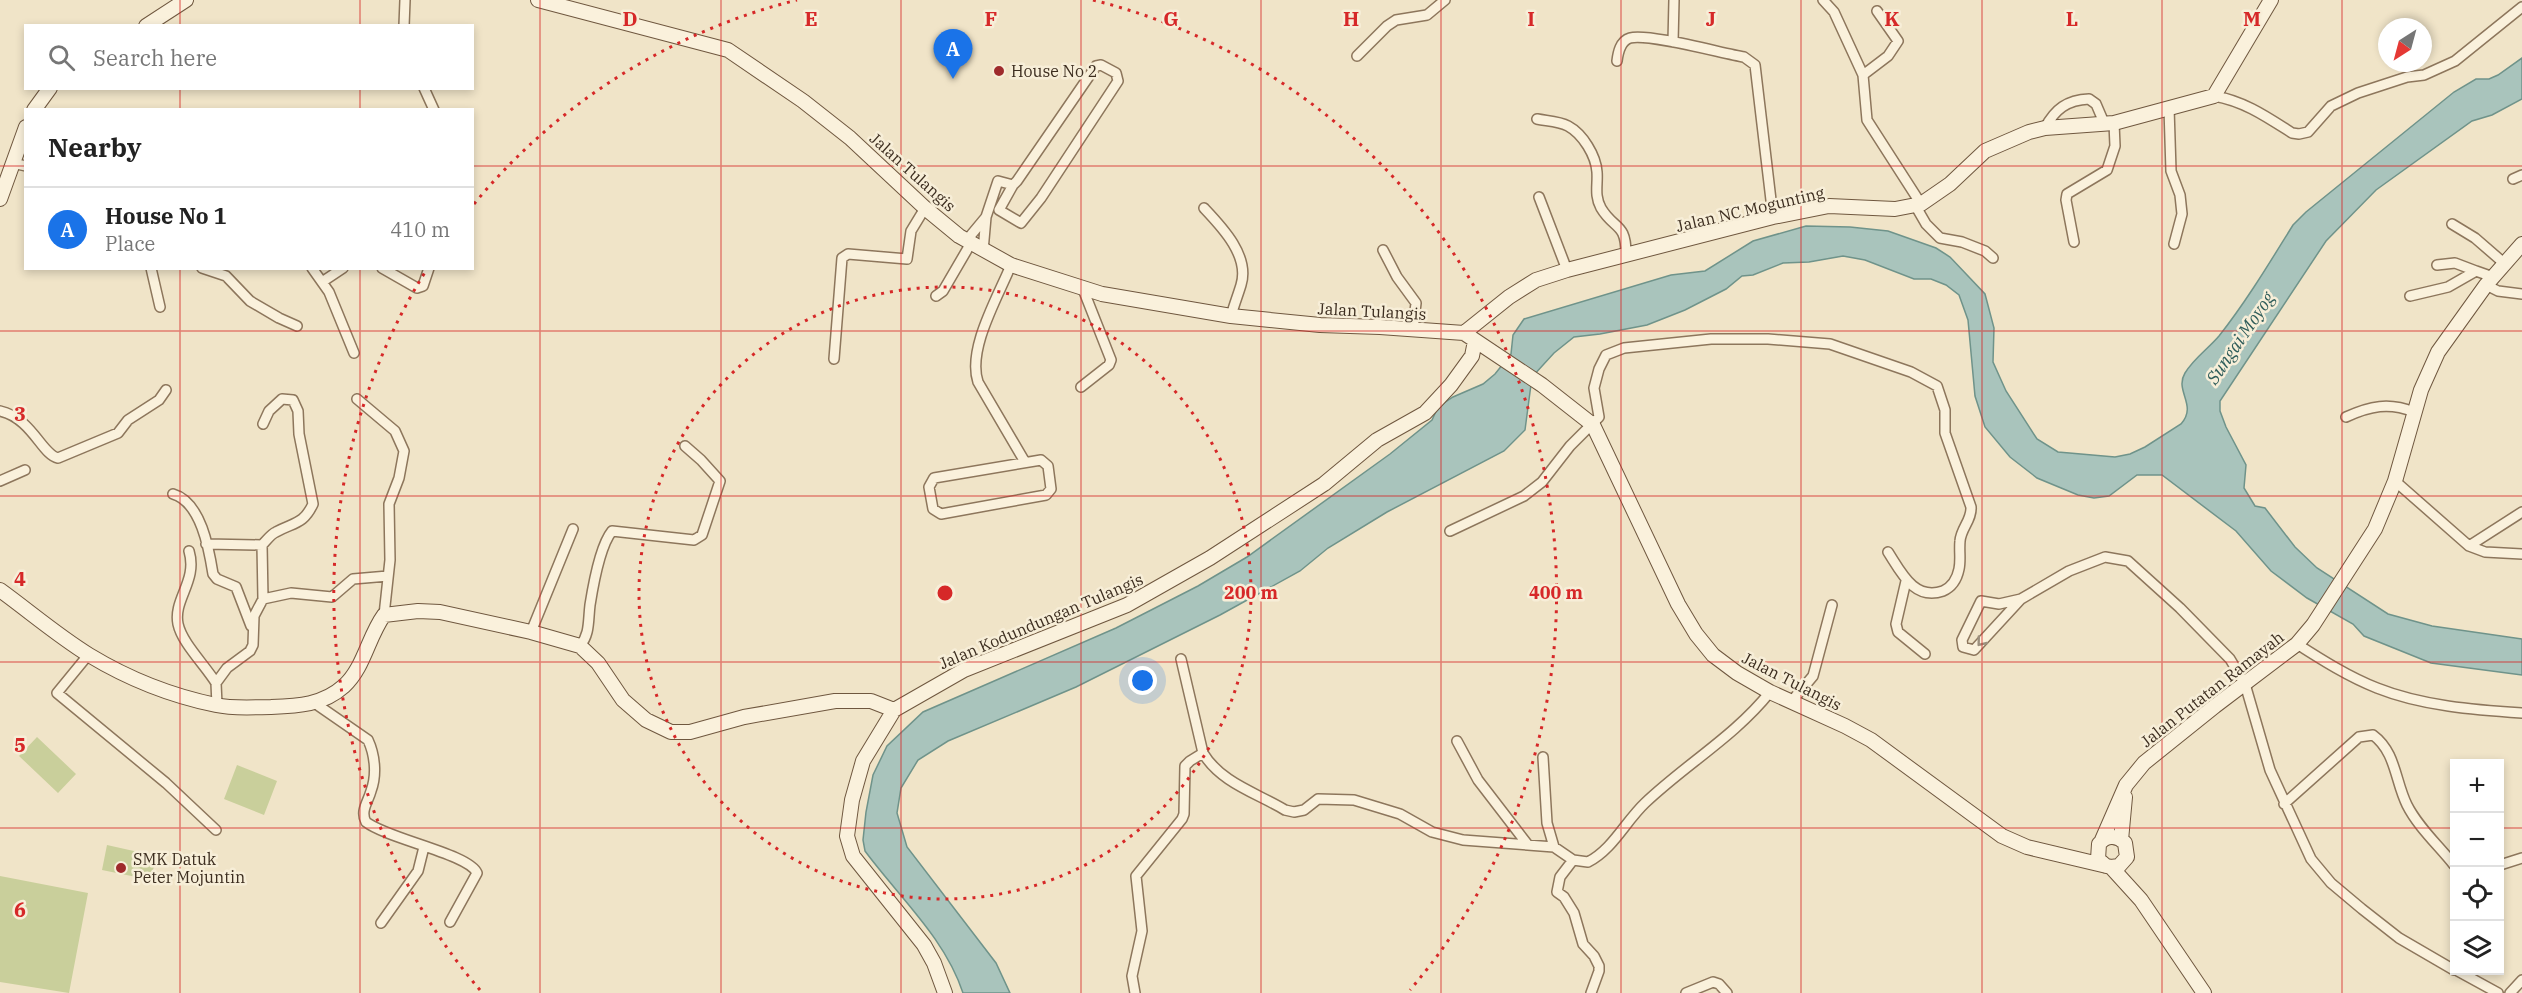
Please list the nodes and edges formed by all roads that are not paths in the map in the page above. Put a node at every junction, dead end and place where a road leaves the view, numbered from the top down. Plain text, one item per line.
1 (186, 0) edge
2 (405, 0) edge
3 (538, 0) edge
4 (1445, 0) edge
5 (1674, 0) edge
6 (1823, 0) edge
7 (2271, 0) edge
8 (2522, 7) edge
9 (1877, 11) dead end
10 (149, 24) edge
11 (404, 24) edge
12 (1673, 42) junction
13 (1357, 56) dead end
14 (1617, 61) dead end
15 (1863, 75) junction
16 (49, 90) edge
17 (425, 90) edge
18 (2214, 96) junction
19 (35, 108) edge
20 (433, 108) edge
21 (2169, 108) junction
22 (1537, 118) dead end
23 (2110, 124) junction
24 (2045, 128) junction
25 (24, 133) edge
26 (12, 168) edge
27 (1013, 185) junction
28 (1539, 197) dead end
29 (0, 199) edge
30 (1918, 204) junction
31 (925, 208) junction
32 (1204, 208) dead end
33 (986, 217) junction
34 (1773, 217) junction
35 (2452, 224) dead end
36 (968, 242) junction
37 (2074, 242) dead end
38 (2174, 244) dead end
39 (2522, 244) edge
40 (1383, 250) dead end
41 (983, 251) junction
42 (1626, 254) junction
43 (1993, 258) dead end
44 (2505, 264) junction
45 (1011, 265) junction
46 (2437, 265) dead end
47 (151, 270) edge
48 (313, 270) edge
49 (340, 270) edge
50 (386, 270) edge
51 (428, 270) edge
52 (1567, 270) junction
53 (2476, 271) junction
54 (228, 272) edge
55 (2490, 281) junction
56 (322, 282) junction
57 (1083, 289) junction
58 (2522, 294) edge
59 (936, 296) dead end
60 (2410, 296) dead end
61 (160, 307) dead end
62 (1231, 316) junction
63 (297, 326) dead end
64 (1413, 329) junction
65 (1470, 337) junction
66 (354, 353) dead end
67 (834, 359) dead end
68 (1081, 387) dead end
69 (166, 390) dead end
70 (357, 399) dead end
71 (0, 411) edge
72 (2414, 412) junction
73 (2346, 417) dead end
74 (263, 424) dead end
75 (1593, 426) junction
76 (685, 446) dead end
77 (1025, 462) junction
78 (25, 470) dead end
79 (0, 481) edge
80 (2395, 481) junction
81 (173, 494) dead end
82 (2522, 512) edge
83 (573, 529) dead end
84 (1450, 531) dead end
85 (206, 544) junction
86 (262, 545) junction
87 (2469, 546) junction
88 (189, 551) dead end
89 (1888, 552) dead end
90 (2522, 554) edge
91 (388, 576) junction
92 (1906, 581) junction
93 (0, 590) edge
94 (263, 599) junction
95 (2021, 599) junction
96 (1999, 604) junction
97 (1832, 605) dead end
98 (384, 610) junction
99 (2004, 616) junction
100 (252, 628) junction
101 (532, 629) junction
102 (585, 639) junction
103 (2297, 644) junction
104 (88, 654) junction
105 (1925, 654) dead end
106 (1181, 659) dead end
107 (216, 683) junction
108 (2245, 684) junction
109 (1770, 692) junction
110 (1791, 702) junction
111 (316, 704) junction
112 (217, 705) junction
113 (894, 710) junction
114 (2522, 713) edge
115 (1457, 741) dead end
116 (1203, 753) junction
117 (1543, 758) dead end
118 (2126, 785) junction
119 (2284, 804) junction
120 (216, 830) dead end
121 (2121, 840) junction
122 (2100, 842) junction
123 (1528, 845) junction
124 (424, 847) junction
125 (1554, 847) junction
126 (2065, 855) junction
127 (2522, 858) edge
128 (1573, 860) junction
129 (2125, 860) junction
130 (2450, 860) edge
131 (2504, 863) edge
132 (2108, 867) junction
133 (2141, 900) junction
134 (450, 922) dead end
135 (381, 923) dead end
136 (2450, 967) edge
137 (2465, 975) edge
138 (2522, 980) edge
139 (945, 993) edge
140 (1135, 993) edge
141 (1591, 993) edge
142 (1686, 993) edge
143 (1727, 993) edge
144 (2204, 993) edge
145 (2498, 993) edge
146 (2510, 993) edge

1 - 10 main road
2 - 11 street
3 - 31 main road, Jalan Tulangis
4 - 13 street
5 - 12 street
6 - 15 street
7 - 18 main road
8 - 18 street
9 - 15 street
12 - 14 street
12 - 34 street
15 - 30 street
16 - 19 main road
17 - 20 street
18 - 21 main road, Jalan NC Mogunting
21 - 23 main road, Jalan NC Mogunting
21 - 38 street
22 - 42 street
23 - 24 main road, Jalan NC Mogunting
23 - 24 street
23 - 37 street
24 - 30 main road, Jalan NC Mogunting
25 - 26 main road
26 - 29 main road
27 - 27 street
27 - 33 street
28 - 52 street
30 - 34 main road, Jalan NC Mogunting
30 - 43 street
31 - 36 main road, Jalan Tulangis
31 - 67 street
32 - 62 street
33 - 36 street
33 - 41 street
34 - 42 main road, Jalan NC Mogunting
35 - 44 street
36 - 41 main road, Jalan Tulangis
36 - 59 street
39 - 44 main road, Jalan Putatan Ramayah
40 - 64 street
41 - 45 main road, Jalan Tulangis
42 - 52 main road, Jalan NC Mogunting
44 - 55 main road, Jalan Putatan Ramayah
45 - 57 main road, Jalan Tulangis
45 - 77 street
46 - 53 street
47 - 61 street
48 - 56 street
49 - 56 street
50 - 51 street
52 - 65 main road, Jalan NC Mogunting
53 - 55 street
53 - 60 street
54 - 63 street
55 - 58 street
55 - 72 main road, Jalan Putatan Ramayah
56 - 66 street
57 - 62 main road, Jalan Tulangis
57 - 68 street
62 - 64 main road, Jalan Tulangis
64 - 65 main road, Jalan Tulangis
65 - 75 main road, Jalan Tulangis
65 - 113 main road, Jalan Kodundungan Tulangis
69 - 71 street
70 - 91 street
72 - 73 street
72 - 80 main road, Jalan Putatan Ramayah
74 - 86 street
75 - 84 street
75 - 92 street
75 - 109 main road, Jalan Tulangis
76 - 102 street
77 - 77 street
78 - 79 street
80 - 87 street
80 - 103 main road, Jalan Putatan Ramayah
81 - 85 street
82 - 87 street
83 - 101 street
85 - 86 street
85 - 100 street
86 - 94 street
87 - 90 street
88 - 107 street
89 - 92 street
91 - 94 street
91 - 98 street
92 - 105 street
93 - 104 main road
94 - 100 street
95 - 96 street
95 - 99 street
95 - 108 street
96 - 99 street
99 -> 96 street
97 - 110 street
98 - 101 main road
98 - 111 main road
100 - 107 street
101 - 102 main road
102 - 113 main road
103 - 108 main road, Jalan Putatan Ramayah
103 - 114 street
104 - 112 main road
104 - 120 street
106 - 116 street
107 - 112 street
108 - 118 main road, Jalan Putatan Ramayah
108 - 119 street
109 - 110 main road, Jalan Tulangis
109 - 128 street
110 - 126 main road, Jalan Tulangis
111 - 112 main road
111 - 124 street
113 - 139 main road, Jalan Kodundungan Tulangis
115 - 123 street
116 - 123 street
116 - 140 street
117 - 125 street
118 - 121 main road
118 - 122 main road, Jalan Putatan Ramayah
119 - 130 street
119 - 136 street
121 - 122 main road
121 - 129 main road
122 - 126 main road
122 - 132 main road
123 - 125 street
124 - 134 street
124 - 135 street
125 - 128 street
126 - 132 main road, Jalan Tulangis
127 - 131 street
128 - 141 street
129 - 132 main road
129 - 133 main road
132 - 133 main road
133 - 144 main road
137 - 145 street
138 - 146 street
142 - 143 street

